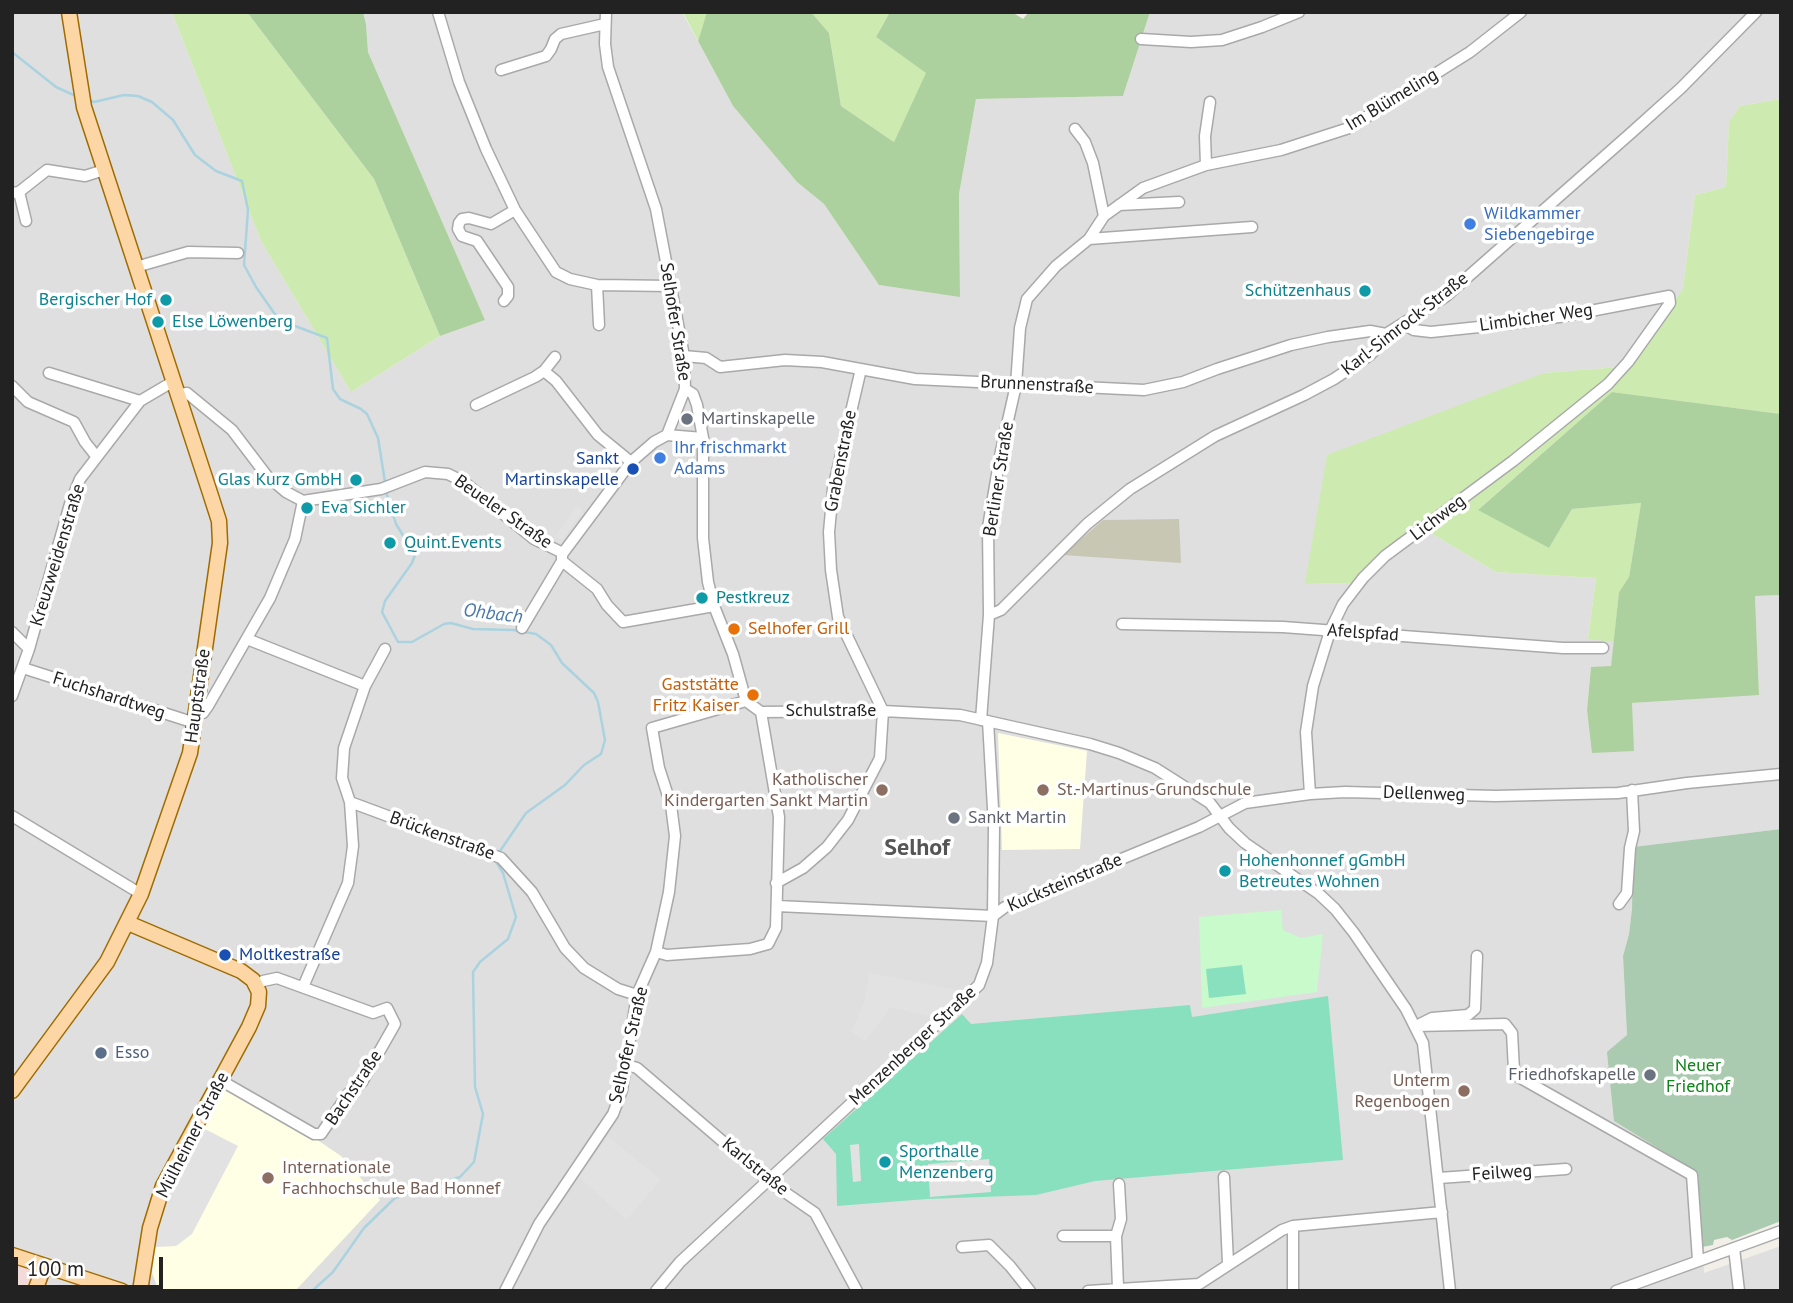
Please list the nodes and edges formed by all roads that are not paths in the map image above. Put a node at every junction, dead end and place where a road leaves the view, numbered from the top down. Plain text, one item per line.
1 (69, 12) edge
2 (438, 12) edge
3 (1299, 12) edge
4 (1521, 12) edge
5 (1756, 12) edge
6 (606, 18) edge
7 (1141, 39) dead end
8 (502, 70) dead end
9 (1210, 102) dead end
10 (1075, 129) dead end
11 (1206, 165) junction
12 (104, 170) junction
13 (16, 192) edge
14 (1179, 202) dead end
15 (1116, 205) junction
16 (515, 210) junction
17 (1104, 216) junction
18 (26, 221) dead end
19 (1252, 227) dead end
20 (1089, 239) junction
21 (238, 253) dead end
22 (136, 267) junction
23 (597, 285) junction
24 (671, 286) junction
25 (1669, 296) joint
26 (504, 301) dead end
27 (1403, 324) junction
28 (599, 325) dead end
29 (1387, 334) junction
30 (684, 356) junction
31 (555, 357) dead end
32 (861, 369) junction
33 (544, 371) junction
34 (49, 373) dead end
35 (1016, 385) junction
36 (12, 386) edge
37 (176, 388) junction
38 (685, 389) junction
39 (140, 401) junction
40 (476, 405) dead end
41 (667, 435) junction
42 (703, 438) junction
43 (96, 456) junction
44 (631, 462) junction
45 (303, 501) junction
46 (562, 557) junction
47 (714, 607) junction
48 (989, 617) junction
49 (1122, 624) dead end
50 (522, 628) dead end
51 (1330, 631) junction
52 (12, 632) edge
53 (247, 639) junction
54 (1603, 648) dead end
55 (29, 649) junction
56 (384, 649) dead end
57 (23, 668) junction
58 (365, 687) junction
59 (12, 696) edge
60 (746, 701) junction
61 (883, 711) junction
62 (761, 712) junction
63 (197, 719) junction
64 (985, 721) junction
65 (1781, 774) edge
66 (1632, 790) junction
67 (1310, 794) junction
68 (350, 802) junction
69 (12, 816) edge
70 (1220, 817) junction
71 (776, 883) junction
72 (141, 894) junction
73 (1619, 904) dead end
74 (778, 906) junction
75 (993, 916) junction
76 (128, 923) junction
77 (656, 952) junction
78 (1477, 956) dead end
79 (257, 985) junction
80 (303, 987) junction
81 (637, 995) junction
82 (1416, 1026) junction
83 (627, 1065) junction
84 (220, 1080) junction
85 (12, 1091) edge
86 (1566, 1169) dead end
87 (1224, 1177) dead end
88 (1439, 1178) junction
89 (770, 1182) junction
90 (1119, 1184) dead end
91 (1442, 1212) junction
92 (1293, 1226) junction
93 (1781, 1231) edge
94 (1063, 1236) dead end
95 (1116, 1236) junction
96 (962, 1247) dead end
97 (1734, 1248) junction
98 (12, 1255) edge
99 (1698, 1261) junction
100 (1228, 1263) junction
101 (44, 1266) junction
102 (1118, 1288) junction
103 (1138, 1290) edge
104 (35, 1291) edge
105 (122, 1291) edge
106 (140, 1291) edge
107 (505, 1291) edge
108 (656, 1291) edge
109 (857, 1291) edge
110 (1030, 1291) edge
111 (1088, 1291) edge
112 (1293, 1291) edge
113 (1450, 1291) edge
114 (1616, 1291) edge
115 (1739, 1291) edge

1 - 12 main road, Hauptstraße
2 - 16 street
3 - 7 street
4 - 11 street, Im Blümeling
5 - 27 street, Karl-Simrock-Straße
6 - 8 street, Selhofer Straße
6 - 24 street, Selhofer Straße
9 - 11 street
10 - 17 street
11 - 15 street, Im Blümeling
12 - 13 street
12 - 22 main road, Hauptstraße
13 - 18 street
14 - 15 street
15 - 17 street, Im Blümeling
16 - 23 street
16 - 26 street
17 - 20 street, Berliner Straße
19 - 20 street
20 - 35 street, Berliner Straße
21 - 22 street
22 - 37 main road, Hauptstraße
23 - 24 street
23 - 28 street
24 - 30 street, Selhofer Straße
25 - 27 street, Limbicher Weg
25 - 51 street, Lichweg
27 - 29 street, Karl-Simrock-Straße
29 - 35 street, Brunnenstraße
29 - 48 street, Karl-Simrock-Straße
30 - 32 street, Brunnenstraße
30 - 38 street, Selhofer Straße
31 - 33 street
32 - 35 street, Brunnenstraße
32 - 61 street, Grabenstraße
33 - 40 street
33 - 44 street
34 - 39 street
35 - 48 street, Berliner Straße
36 - 43 street
37 - 39 street, Kreuzweidenstraße
37 - 45 street
37 - 63 main road, Hauptstraße
38 - 41 street
38 - 42 street, Selhofer Straße
39 - 43 street, Kreuzweidenstraße
41 - 42 street
41 - 44 street
42 - 47 street, Selhofer Straße
43 - 55 street, Kreuzweidenstraße
44 - 46 street
45 - 46 street, Beueler Straße
45 - 53 street
46 - 47 street, Beueler Straße
46 - 50 street, Beueler Straße
47 - 60 street, Selhofer Straße
48 - 64 street, Menzenberger Straße
49 - 51 street, Afelspfad
51 - 54 street, Afelspfad
51 - 67 street, Lichweg
52 - 55 street
53 - 58 street
53 - 63 street
55 - 57 street, Kreuzweidenstraße
56 - 58 street
57 - 59 street, Kreuzweidenstraße
57 - 63 street, Fuchshardtweg
58 - 68 street
60 - 62 street, Schulstraße
60 - 77 street
61 - 62 street, Schulstraße
61 - 64 street, Schulstraße
61 - 71 street
62 - 71 street
63 - 72 main road, Hauptstraße
64 - 70 street, Schulstraße
64 - 75 street, Menzenberger Straße
65 - 66 street, Dellenweg
66 - 67 street, Dellenweg
66 - 73 street
67 - 70 street, Dellenweg
68 - 80 street
68 - 81 street, Brückenstraße
69 - 72 street
70 - 75 street, Kucksteinstraße
70 - 82 street, Schulstraße
71 - 74 street
72 - 76 main road, Hauptstraße
74 - 75 street, Kucksteinstraße
74 - 77 street
75 - 89 street, Menzenberger Straße
76 - 79 main road
76 - 85 main road, Hauptstraße
77 - 81 street, Selhofer Straße
78 - 82 street
79 - 80 street
79 - 84 main road, Mülheimer Straße
80 - 84 street, Bachstraße
81 - 83 street, Selhofer Straße
82 - 88 street
82 - 99 street
83 - 89 street, Karlstraße
83 - 107 street, Selhofer Straße
84 - 106 main road, Mülheimer Straße
86 - 88 street, Feilweg
87 - 100 street
88 - 91 street
89 - 108 street, Menzenberger Straße
89 - 109 street, Karlstraße
90 - 95 street
91 - 92 street
91 - 113 street
92 - 100 street
92 - 112 street
93 - 97 street
94 - 95 street
95 - 102 street
96 - 110 street
97 - 99 street
97 - 115 street
98 - 101 main road
99 - 114 street
100 - 103 street
101 - 104 main road
101 - 105 main road
102 - 103 street
102 - 111 street

